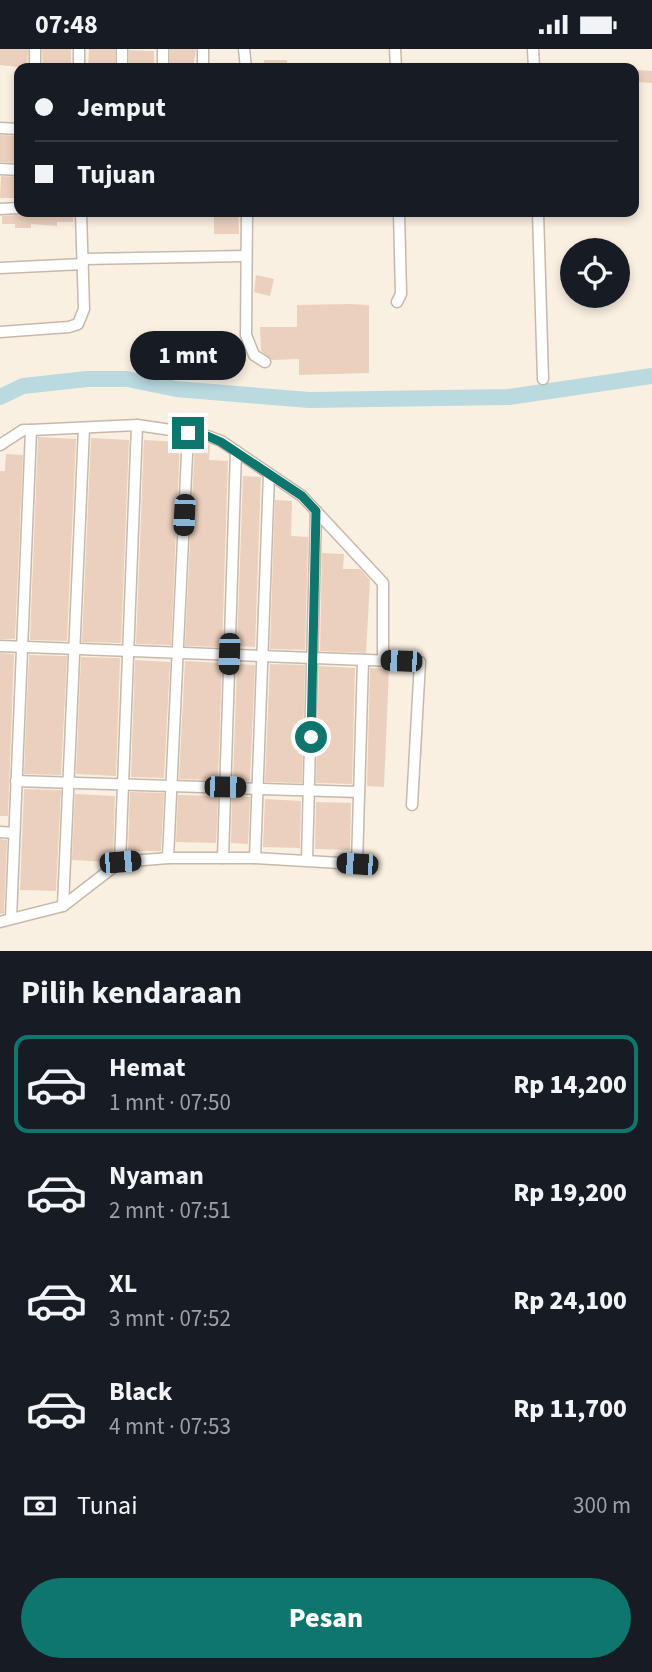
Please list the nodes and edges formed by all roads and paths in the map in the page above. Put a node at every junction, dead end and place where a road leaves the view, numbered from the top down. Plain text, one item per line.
1 (80, 217) edge
2 (247, 217) edge
3 (399, 217) edge
4 (538, 217) edge
5 (246, 256) junction
6 (83, 261) junction
7 (0, 268) edge
8 (397, 302) dead end
9 (0, 332) edge
10 (265, 362) dead end
11 (543, 379) dead end
12 (138, 425) junction
13 (84, 428) junction
14 (31, 430) junction
15 (188, 433) junction
16 (0, 445) edge
17 (236, 451) junction
18 (269, 474) junction
19 (316, 511) junction
20 (0, 646) edge
21 (22, 647) junction
22 (74, 650) junction
23 (128, 650) junction
24 (178, 652) junction
25 (229, 654) junction
26 (262, 656) junction
27 (313, 658) junction
28 (363, 660) junction
29 (383, 661) junction
30 (16, 781) junction
31 (68, 781) junction
32 (123, 783) junction
33 (172, 785) junction
34 (225, 787) junction
35 (258, 788) junction
36 (309, 790) junction
37 (359, 792) junction
38 (412, 805) dead end
39 (0, 832) edge
40 (14, 833) junction
41 (223, 858) junction
42 (255, 858) junction
43 (168, 859) junction
44 (307, 860) junction
45 (120, 862) junction
46 (63, 906) junction
47 (11, 918) junction
48 (0, 922) edge

1 - 6 street
2 - 5 street
3 - 8 street
4 - 11 street
5 - 6 street
5 - 10 street
6 - 7 street
6 - 9 street
12 - 13 street
12 - 15 street
12 - 23 street
13 - 14 street
13 - 22 street
14 - 16 street
14 - 21 street
15 - 17 street
15 - 24 street
17 - 18 street
17 - 25 street
18 - 19 street
18 - 26 street
19 - 27 street
19 - 29 street
20 - 21 street
21 - 22 street
21 - 30 street
22 - 23 street
22 - 31 street
23 - 24 street
23 - 32 street
24 - 25 street
24 - 33 street
25 - 26 street
25 - 34 street
26 - 27 street
26 - 35 street
27 - 28 street
27 - 36 street
28 - 29 street
28 - 37 street
29 - 38 street
30 - 31 street
30 - 40 street
31 - 32 street
31 - 46 street
32 - 33 street
32 - 45 street
33 - 34 street
33 - 43 street
34 - 35 street
34 - 41 street
35 - 36 street
35 - 42 street
36 - 37 street
36 - 44 street
37 - 44 street
39 - 40 street
40 - 47 street
41 - 42 street
41 - 43 street
42 - 44 street
43 - 45 street
45 - 46 street
46 - 47 street
47 - 48 street

